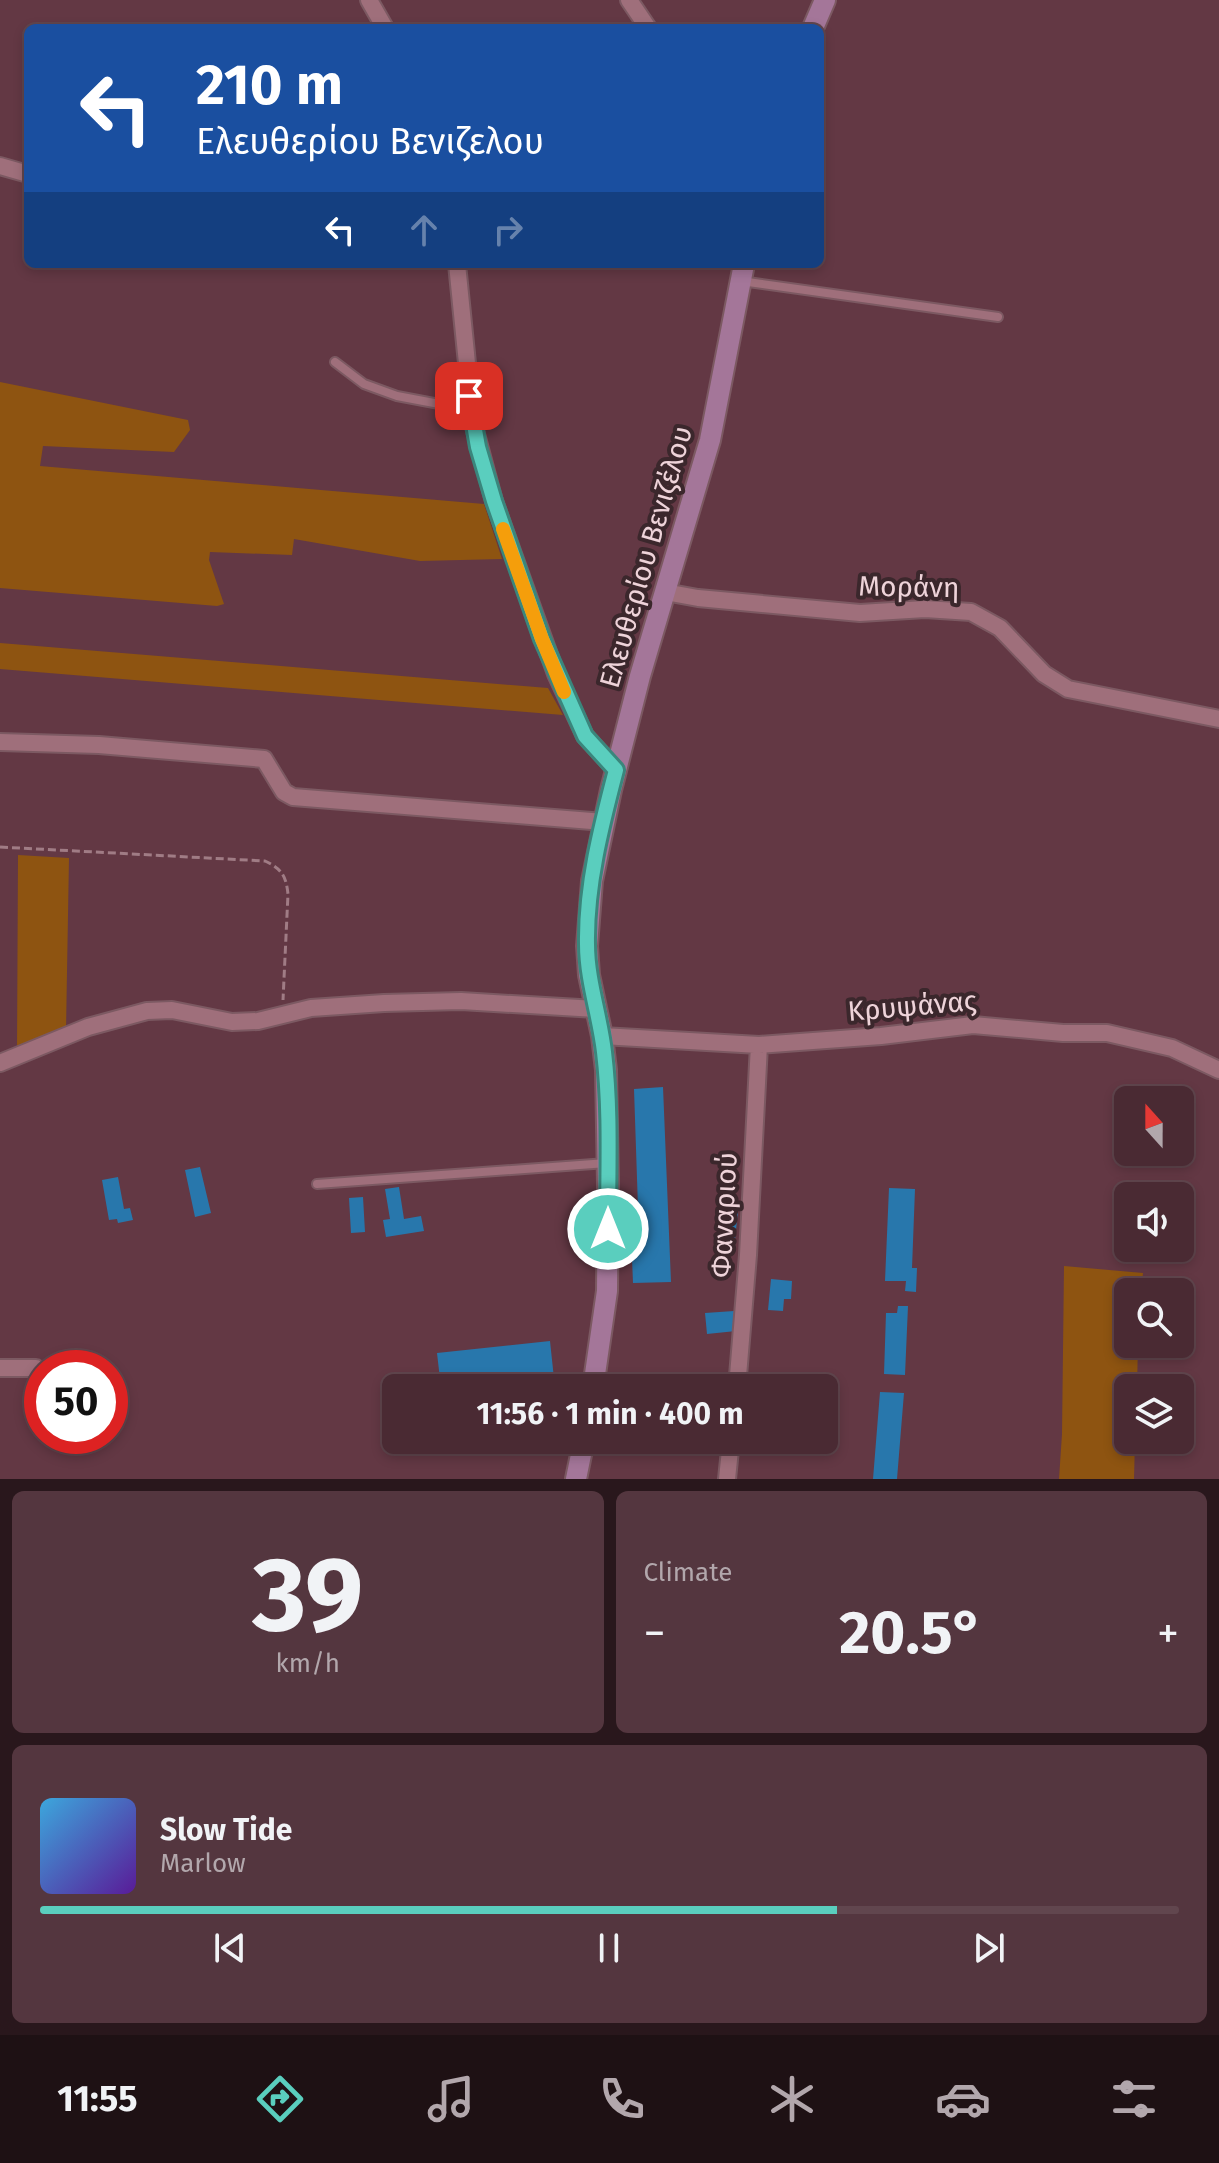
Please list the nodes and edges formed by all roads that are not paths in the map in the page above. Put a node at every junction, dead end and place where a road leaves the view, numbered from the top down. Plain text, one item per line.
1 (369, 0) edge
2 (629, 0) edge
3 (825, 0) edge
4 (383, 24) edge
5 (645, 24) edge
6 (815, 24) edge
7 (0, 166) edge
8 (24, 173) edge
9 (458, 268) edge
10 (742, 272) edge
11 (998, 317) dead end
12 (335, 362) dead end
13 (471, 410) junction
14 (665, 592) junction
15 (1219, 719) edge
16 (0, 742) edge
17 (616, 770) junction
18 (604, 822) junction
19 (596, 1009) junction
20 (602, 1036) junction
21 (759, 1045) junction
22 (0, 1063) edge
23 (1219, 1070) edge
24 (608, 1163) junction
25 (317, 1184) dead end
26 (0, 1368) edge
27 (24, 1368) edge
28 (595, 1374) edge
29 (738, 1374) edge
30 (581, 1454) edge
31 (730, 1454) edge
32 (576, 1479) edge
33 (727, 1479) edge

1 - 4 street
2 - 5 street
3 - 6 main road
7 - 8 street
9 - 13 street
10 - 11 lane
10 - 14 main road, Ελευθερίου Βενιζέλου
12 - 13 lane
13 - 17 street
14 - 15 street, Μοράνη
14 - 17 main road, Ελευθερίου Βενιζέλου
16 - 18 street
17 - 18 main road, Ελευθερίου Βενιζέλου
18 - 19 main road, Ελευθερίου Βενιζέλου
19 - 20 main road, Ελευθερίου Βενιζέλου
19 - 22 street
20 - 21 street, Κρυψάνας
20 - 24 main road, Ελευθερίου Βενιζέλου
21 - 23 street, Κρυψάνας
21 - 29 street, Φαναριού
24 - 25 lane
24 - 28 main road, Ελευθερίου Βενιζέλου
26 - 27 street
30 - 32 main road
31 - 33 street

